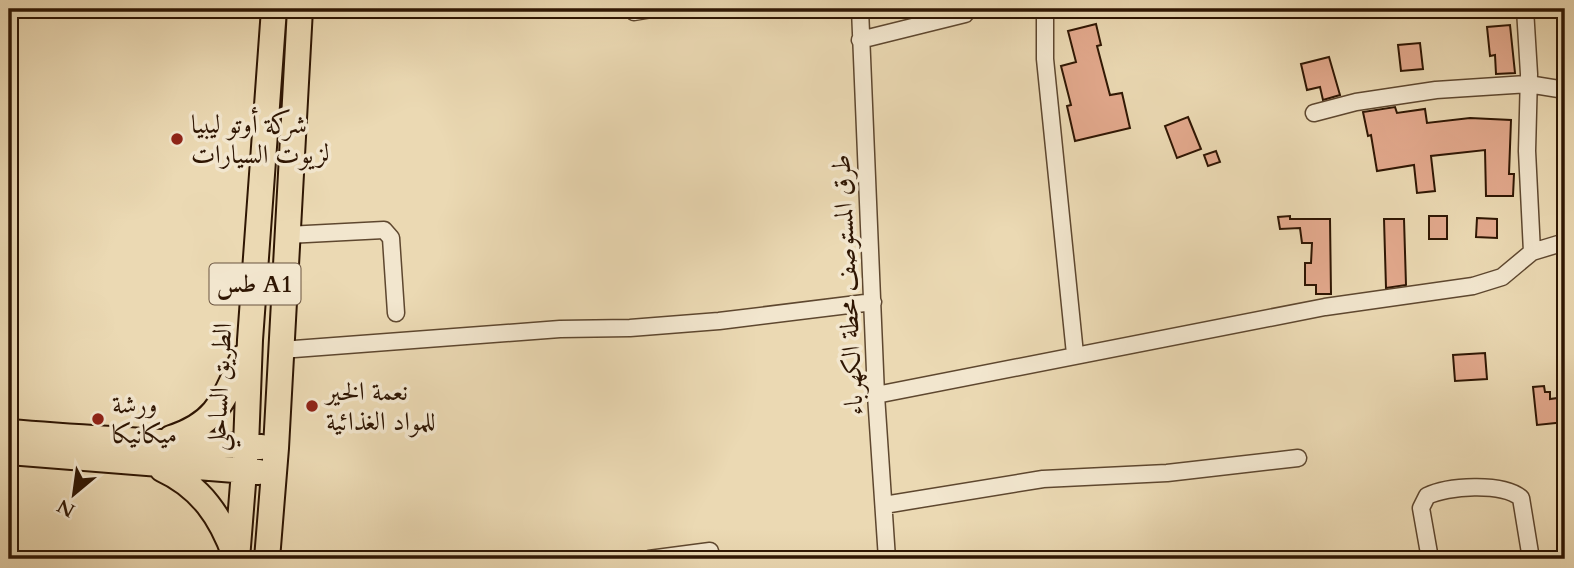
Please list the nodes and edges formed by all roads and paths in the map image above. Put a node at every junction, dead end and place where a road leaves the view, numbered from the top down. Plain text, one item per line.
1 (274, 9) edge
2 (300, 9) edge
3 (652, 9) edge
4 (860, 9) edge
5 (1045, 9) edge
6 (1525, 9) edge
7 (634, 12) dead end
8 (965, 14) dead end
9 (860, 40) junction
10 (1528, 84) junction
11 (1565, 90) edge
12 (1314, 113) dead end
13 (287, 235) junction
14 (1565, 242) edge
15 (1532, 252) junction
16 (873, 302) junction
17 (396, 313) dead end
18 (250, 340) junction
19 (281, 350) junction
20 (1075, 354) junction
21 (876, 395) junction
22 (9, 432) edge
23 (246, 446) junction
24 (276, 448) junction
25 (9, 452) edge
26 (150, 453) junction
27 (1298, 458) dead end
28 (244, 471) junction
29 (274, 474) junction
30 (884, 505) junction
31 (710, 551) dead end
32 (237, 559) edge
33 (267, 559) edge
34 (649, 559) edge
35 (887, 559) edge
36 (1430, 559) edge
37 (1531, 559) edge

1 - 18 highway, الطريق الساحلي / طس A1
2 - 13 highway, طس A1
3 - 7 street
4 - 9 street, طرق المستوصف محطة الكهرباء
5 - 20 street
6 - 10 street
8 - 9 street
9 - 16 street, طرق المستوصف محطة الكهرباء
10 - 11 street
10 - 12 street
10 - 15 street
13 - 17 street
13 - 19 highway, طس A1
14 - 15 street
15 - 20 street
16 - 19 street
16 - 21 street, طرق المستوصف محطة الكهرباء
18 - 23 highway, الطريق الساحلي / طس A1
18 - 26 highway
19 - 24 highway, طس A1
20 - 21 street
21 - 30 street, طرق المستوصف محطة الكهرباء
22 - 26 highway
23 - 24 highway
23 - 26 highway
23 - 28 highway, الطريق الساحلي / طس A1
24 - 29 highway, طس A1
25 - 26 highway
26 - 28 highway
26 - 32 highway
27 - 30 street
28 - 29 highway
28 - 32 highway, الطريق الساحلي / طس A1
29 - 33 highway, طس A1
30 - 35 street, طرق المستوصف محطة الكهرباء
31 - 34 street
36 - 37 street

